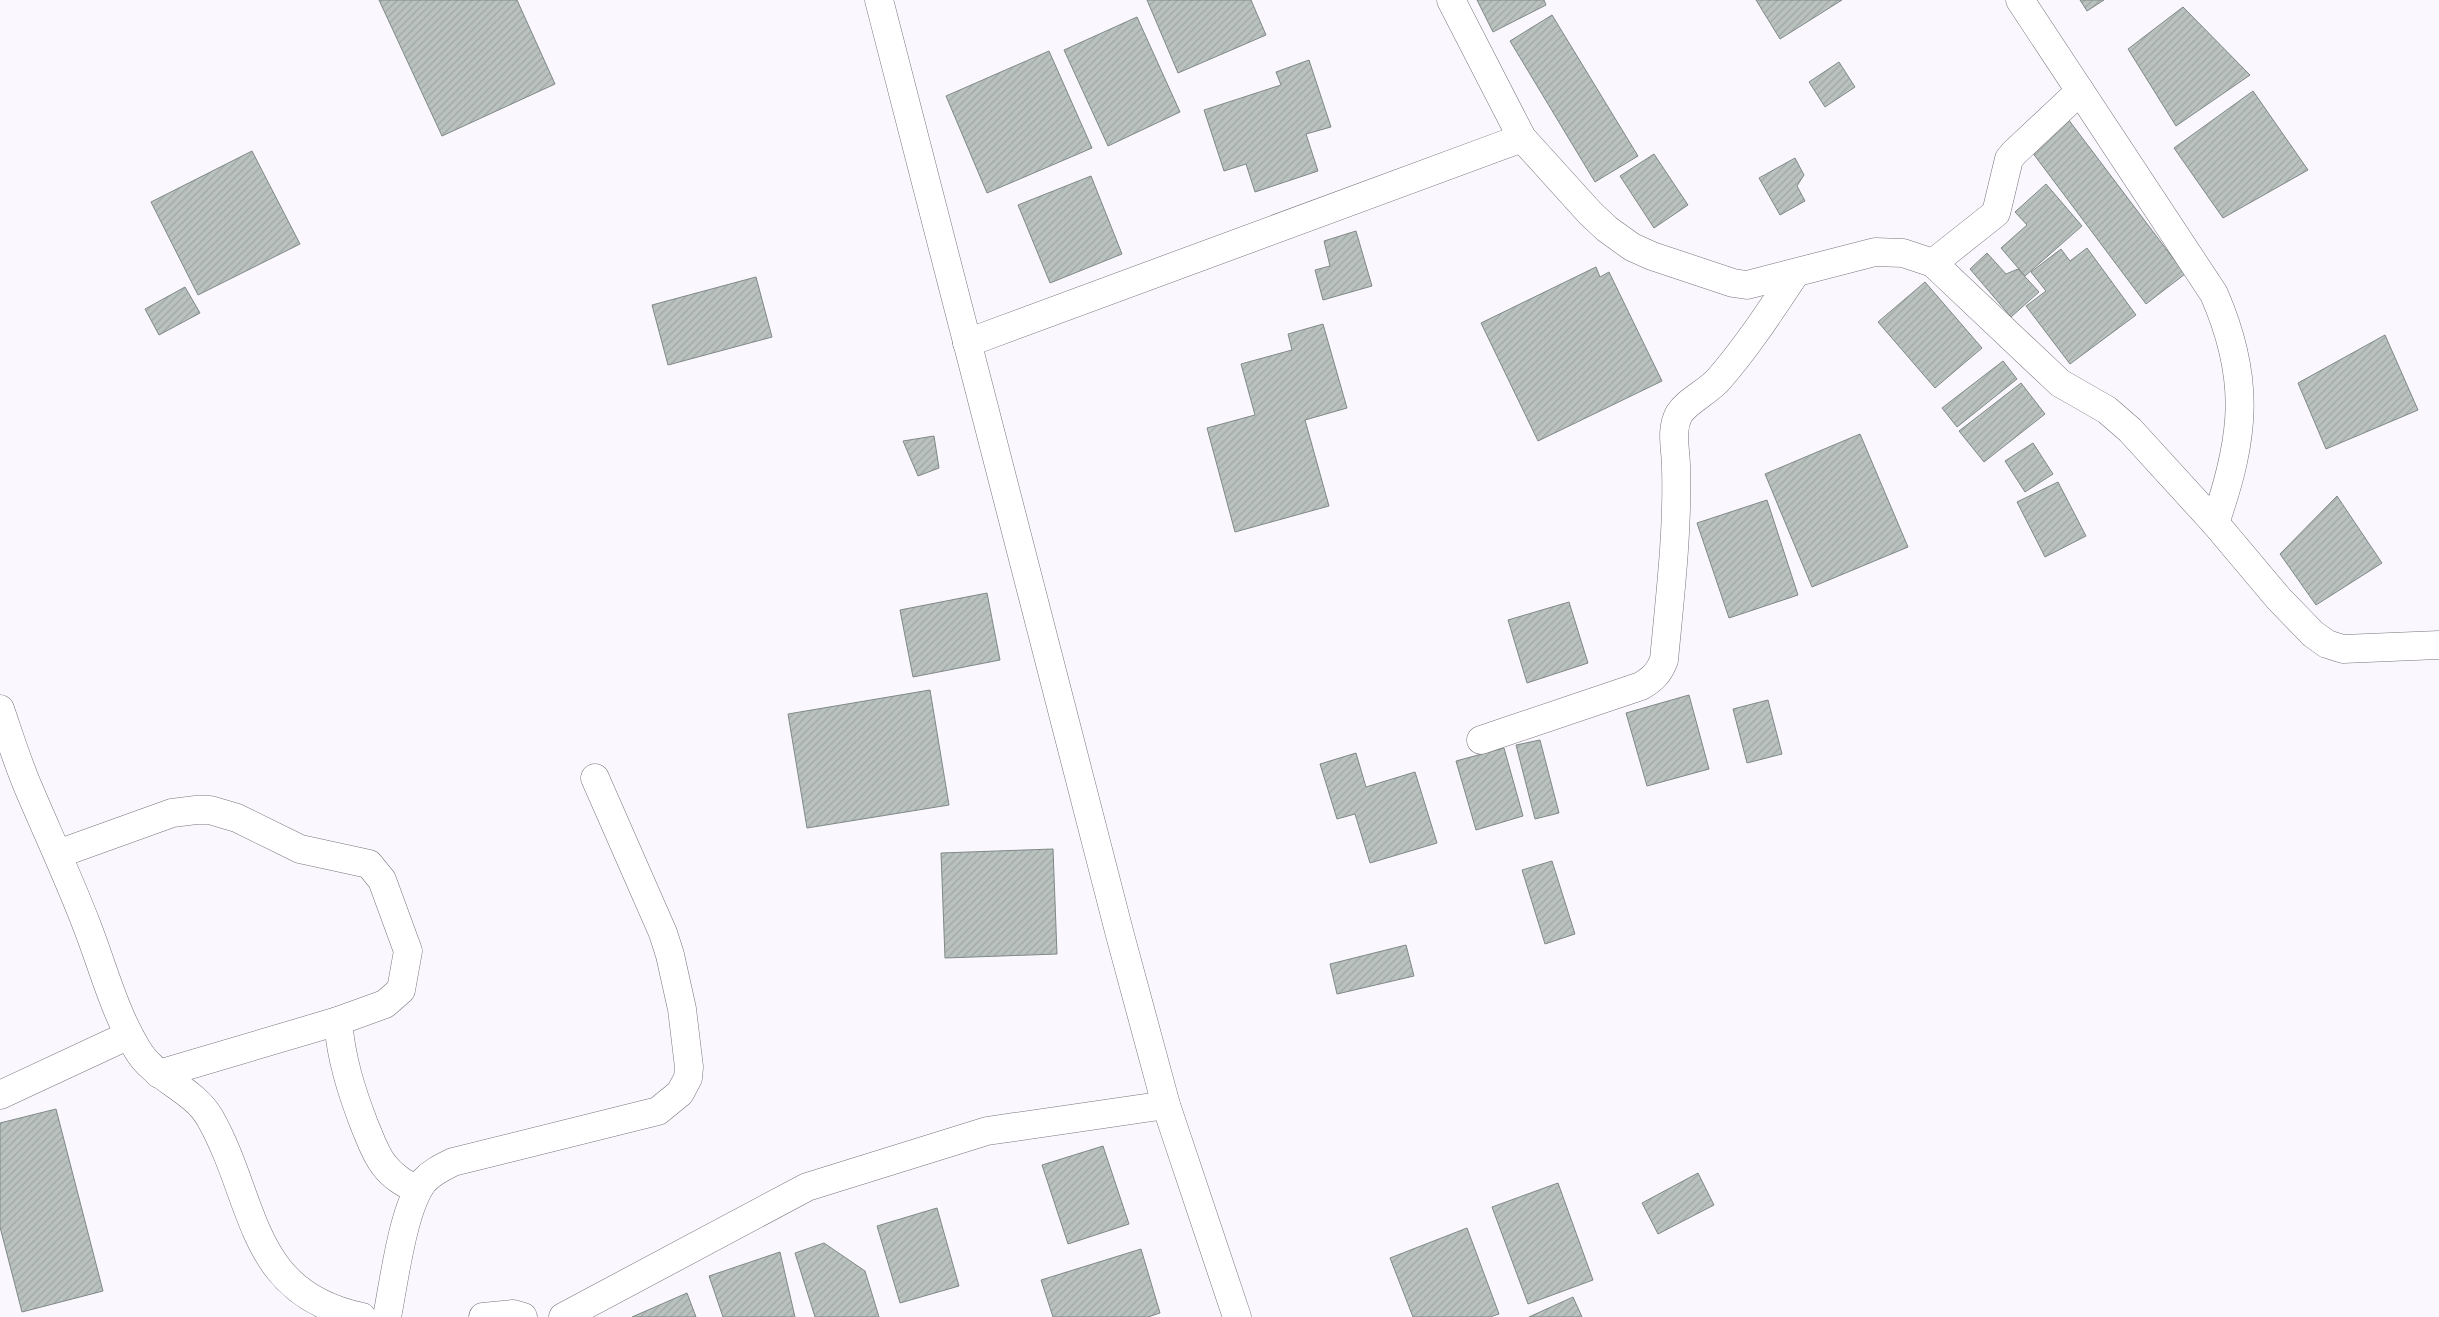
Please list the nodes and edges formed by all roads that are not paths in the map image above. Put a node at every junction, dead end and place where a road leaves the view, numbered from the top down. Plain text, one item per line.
1 (879, 0) edge
2 (1451, 0) edge
3 (2020, 0) edge
4 (2080, 91) junction
5 (1522, 138) junction
6 (1933, 263) junction
7 (1795, 274) junction
8 (966, 343) junction
9 (2215, 523) junction
10 (2439, 645) edge
11 (0, 708) edge
12 (1481, 740) dead end
13 (595, 778) dead end
14 (58, 854) junction
15 (338, 1021) junction
16 (129, 1035) junction
17 (159, 1074) junction
18 (0, 1095) edge
19 (1166, 1105) junction
20 (418, 1190) junction
21 (362, 1317) edge
22 (387, 1317) edge
23 (483, 1317) edge
24 (523, 1317) edge
25 (563, 1317) edge
26 (1237, 1317) edge

1 - 8 street
2 - 5 street
3 - 4 street
4 - 6 street
4 - 9 street
5 - 7 street
5 - 8 street
6 - 7 street
6 - 9 street
7 - 12 street
8 - 19 street
9 - 10 street
11 - 14 street
13 - 20 street
14 - 15 street
14 - 16 street
15 - 17 street
15 - 20 street
16 - 17 street
16 - 18 street
17 - 21 street
19 - 25 street
19 - 26 street
20 - 22 street
23 - 24 street

